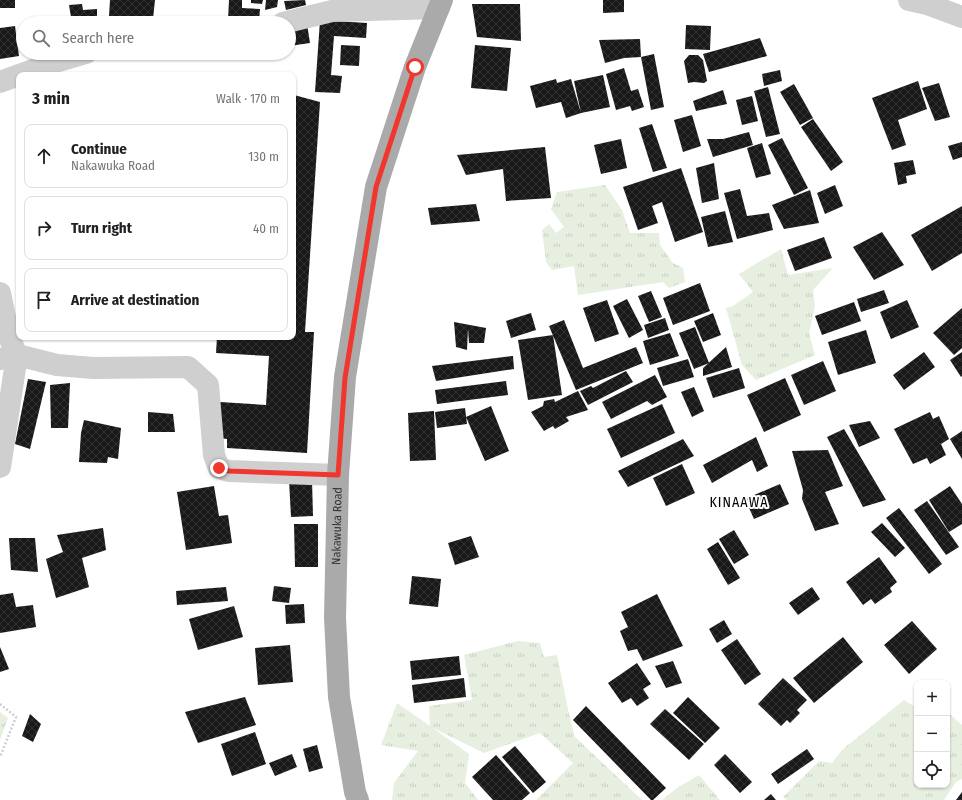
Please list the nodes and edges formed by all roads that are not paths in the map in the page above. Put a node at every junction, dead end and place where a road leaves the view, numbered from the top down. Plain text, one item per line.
1 (909, 0) edge
2 (440, 4) edge
3 (962, 17) edge
4 (296, 20) edge
5 (62, 60) edge
6 (27, 72) edge
7 (16, 76) edge
8 (0, 82) edge
9 (0, 293) edge
10 (8, 357) edge
11 (0, 467) edge
12 (338, 475) junction
13 (358, 800) edge

1 - 3 street
2 - 4 street
2 - 12 main road, Nakawuka Road
5 - 6 street
7 - 8 street
9 - 10 street
10 - 11 street
10 - 12 street
12 - 13 main road, Nakawuka Road

